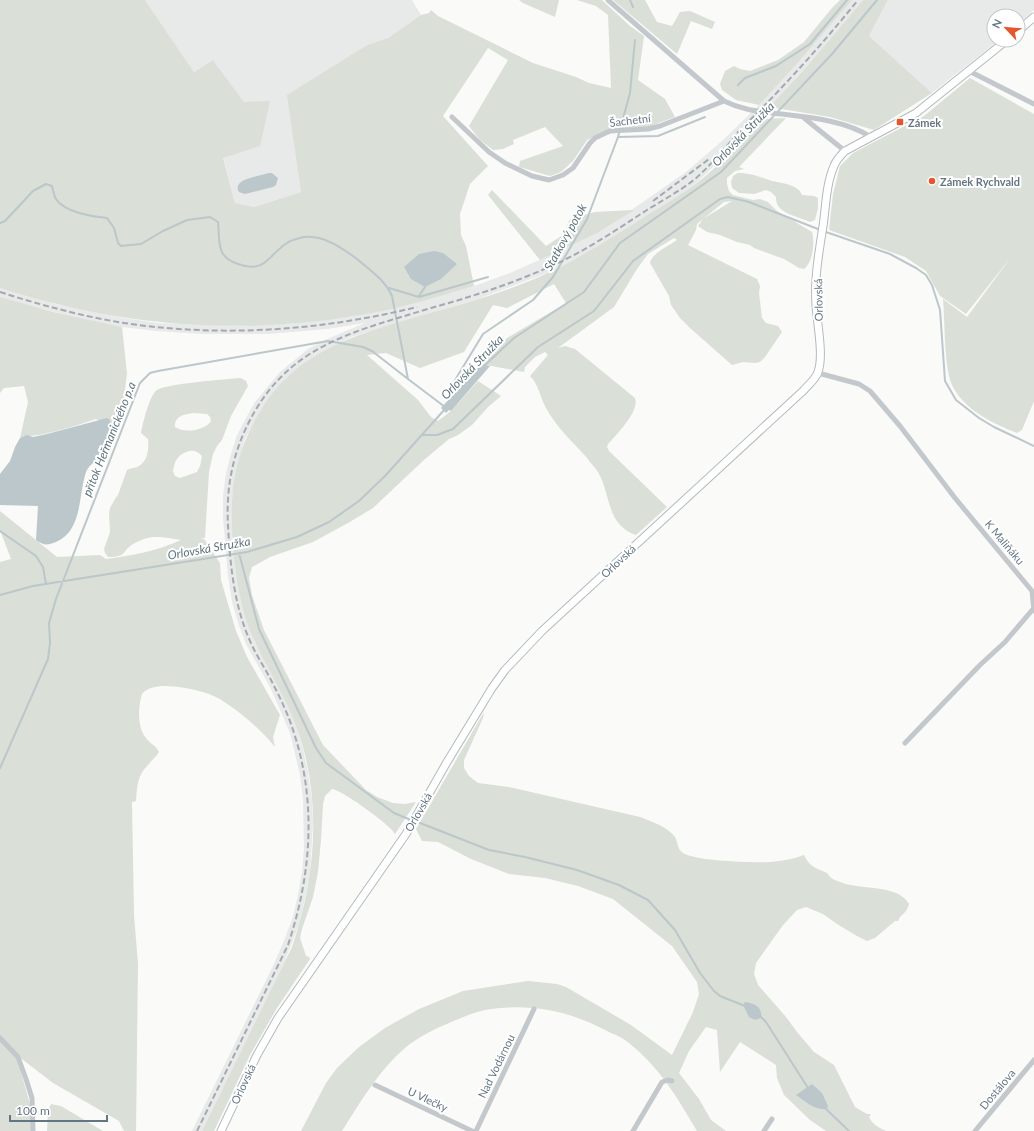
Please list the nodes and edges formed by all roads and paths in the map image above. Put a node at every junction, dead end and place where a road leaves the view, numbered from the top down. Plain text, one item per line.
1 (608, 0) edge
2 (1034, 17) edge
3 (1026, 24) edge
4 (997, 48) edge
5 (969, 71) junction
6 (724, 101) junction
7 (1034, 104) edge
8 (452, 117) dead end
9 (803, 118) junction
10 (871, 137) junction
11 (845, 151) junction
12 (818, 372) junction
13 (1034, 610) edge
14 (905, 743) dead end
15 (534, 1009) dead end
16 (0, 1038) edge
17 (1034, 1060) edge
18 (672, 1081) dead end
19 (375, 1085) dead end
20 (772, 1119) dead end
21 (33, 1131) edge
22 (221, 1131) edge
23 (472, 1131) edge
24 (476, 1131) edge
25 (633, 1131) edge
26 (764, 1131) edge
27 (975, 1131) edge

1 - 6 street
2 - 3 main road
4 - 5 main road, Orlovská
5 - 7 street
5 - 10 main road, Orlovská
6 - 8 street, Šachetní
6 - 9 street
9 - 10 street
9 - 11 street
10 - 11 main road, Orlovská
11 - 12 main road, Orlovská
12 - 13 street, K Maliňáku
12 - 22 main road, Orlovská
13 - 14 street, K Maliňáku
15 - 24 street, Nad Vodárnou
16 - 21 street
17 - 27 street, Dostálova
18 - 25 street
19 - 23 street, U Vlečky
20 - 26 street

